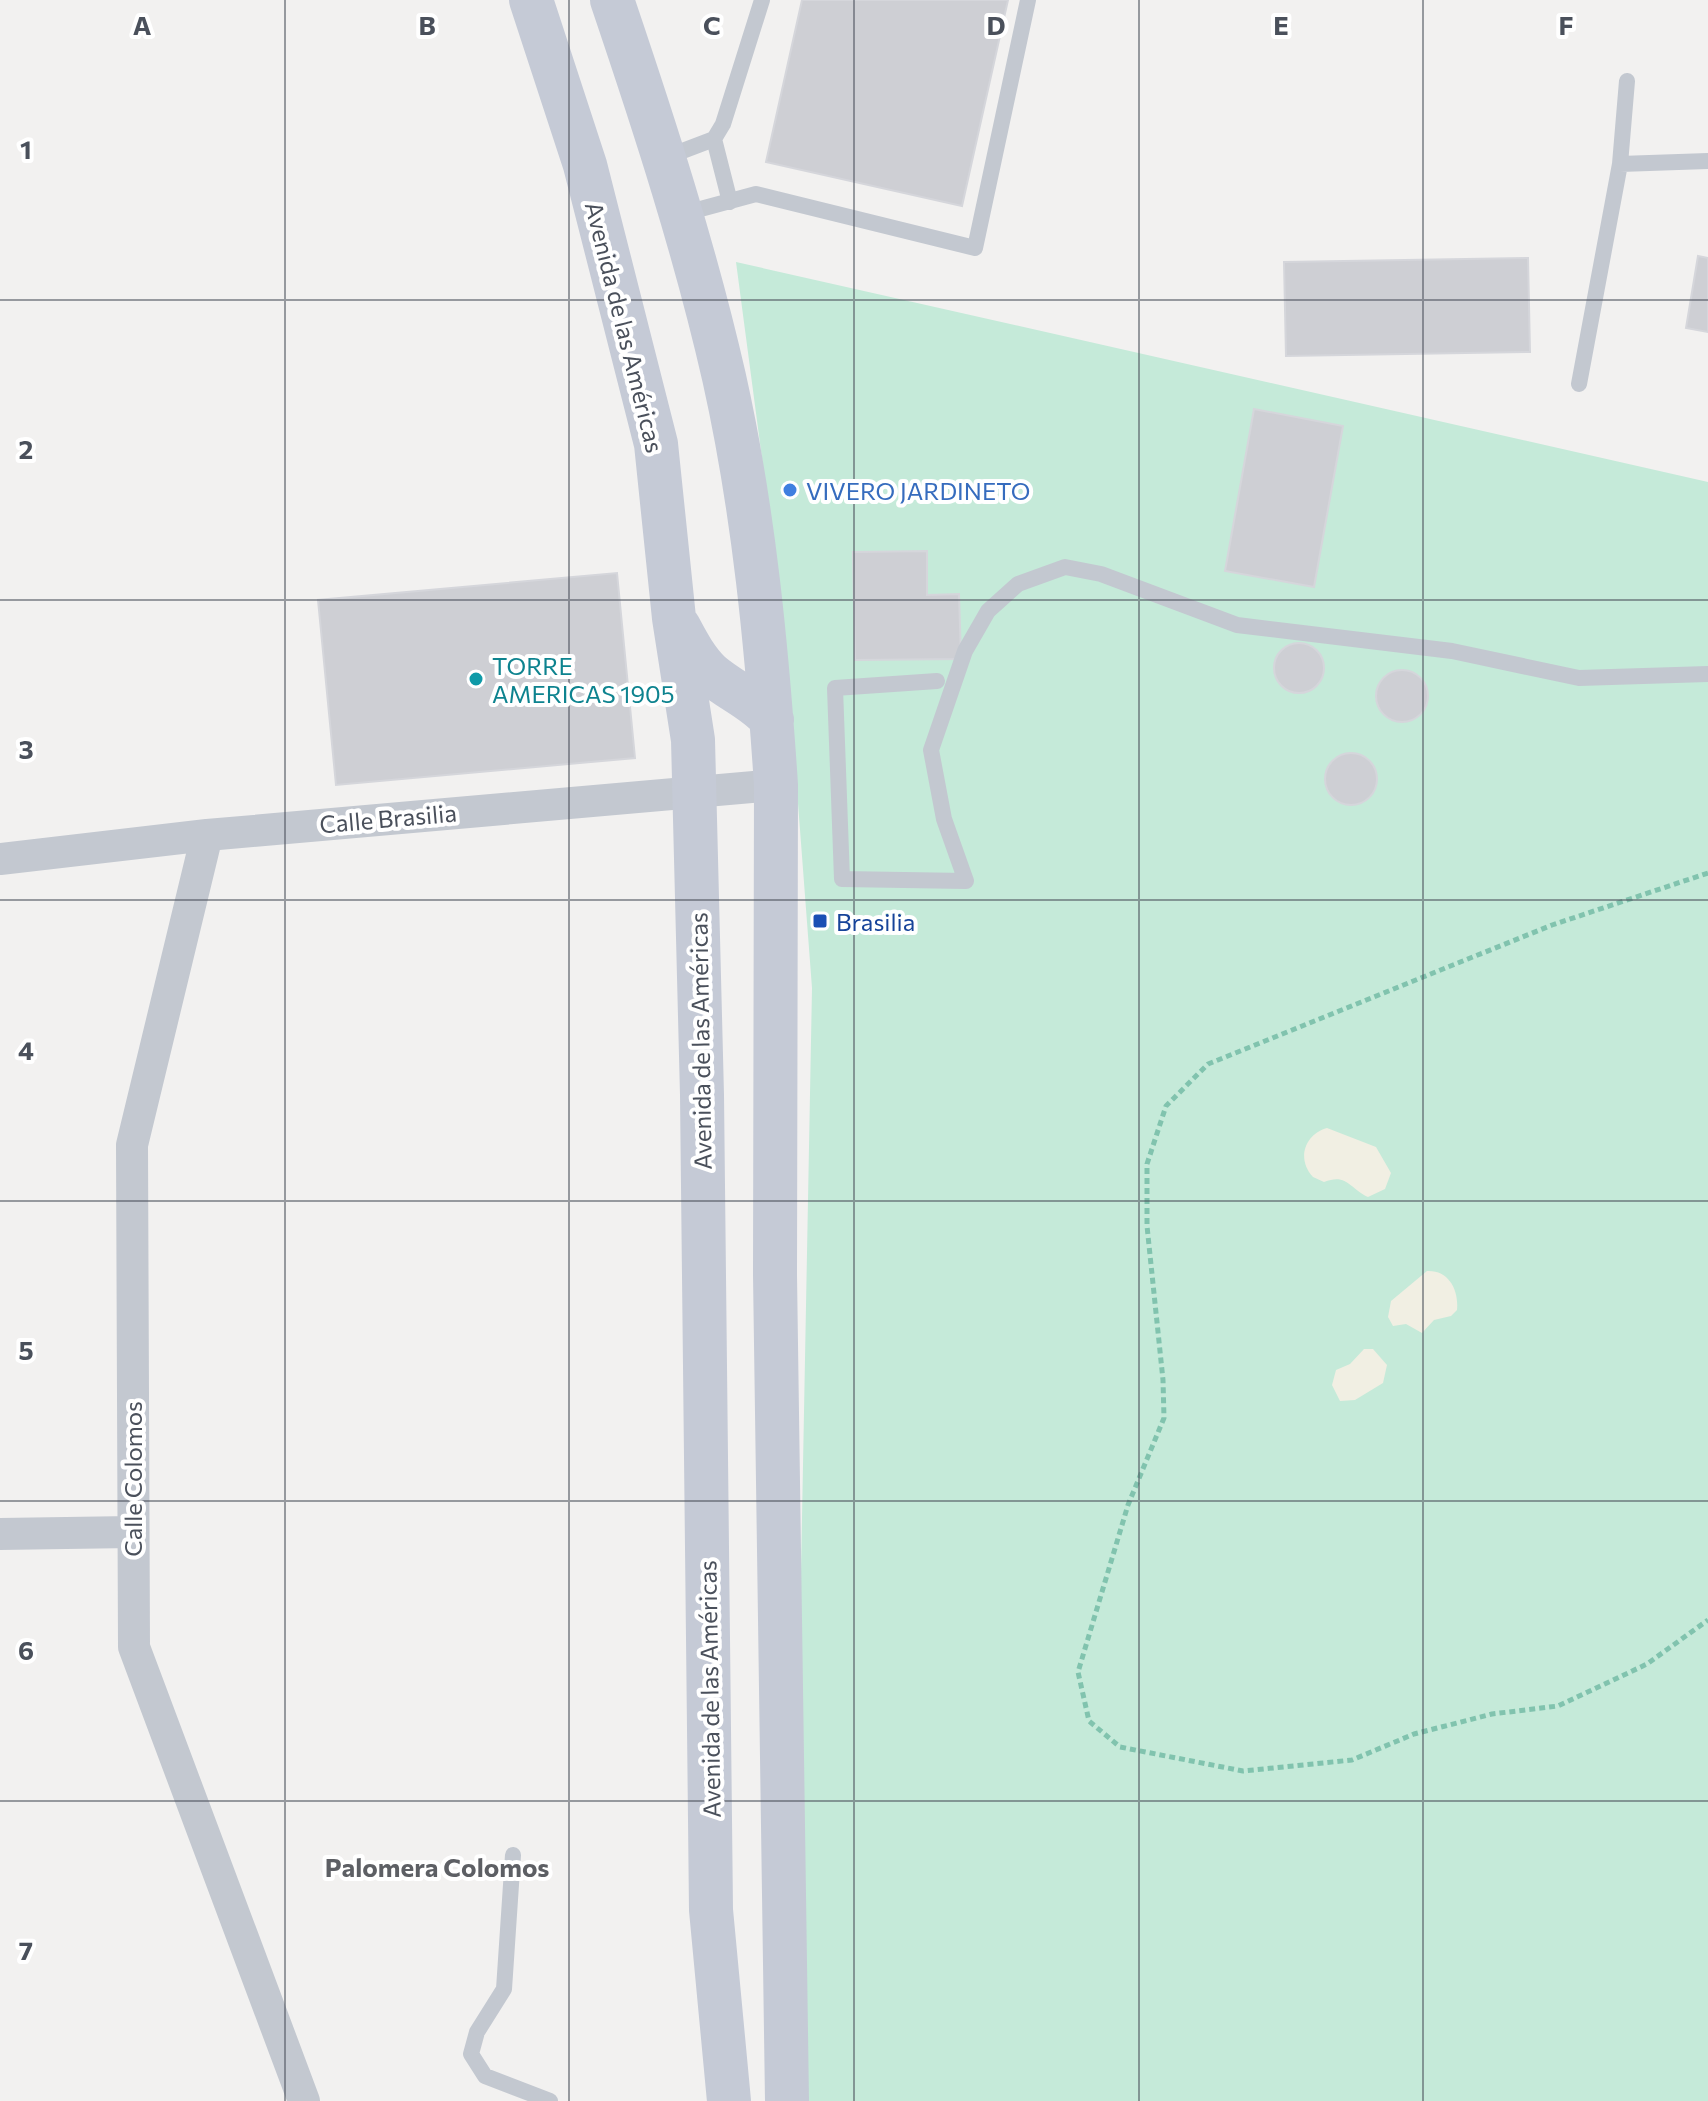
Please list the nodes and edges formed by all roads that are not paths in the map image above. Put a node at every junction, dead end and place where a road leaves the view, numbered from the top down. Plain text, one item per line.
1 (531, 0) edge
2 (762, 0) edge
3 (1028, 0) edge
4 (619, 6) edge
5 (1627, 81) dead end
6 (714, 139) junction
7 (663, 159) junction
8 (1708, 161) edge
9 (1620, 164) junction
10 (730, 202) junction
11 (680, 214) junction
12 (1579, 384) dead end
13 (674, 618) junction
14 (1708, 674) edge
15 (937, 681) dead end
16 (772, 720) junction
17 (776, 785) junction
18 (693, 790) junction
19 (207, 835) junction
20 (0, 859) edge
21 (132, 1532) junction
22 (0, 1534) edge
23 (513, 1855) dead end
24 (304, 2101) edge
25 (550, 2101) edge
26 (729, 2101) edge
27 (787, 2101) edge

1 - 13 main road, Avenida de las Américas
2 - 6 lane
3 - 10 lane
4 - 7 main road
5 - 9 lane
6 - 7 lane
6 - 10 lane
7 - 11 main road
8 - 9 lane
9 - 12 lane
10 - 11 lane
11 - 16 main road
13 - 16 main road
13 - 18 main road, Avenida de las Américas
14 - 15 lane
16 - 17 main road
17 - 18 street, Calle Brasilia
17 - 27 main road
18 - 19 street, Calle Brasilia
18 - 26 main road, Avenida de las Américas
19 - 20 street, Calle Brasilia
19 - 21 street, Calle Colomos
21 - 22 street
21 - 24 street, Calle Colomos
23 - 25 lane

